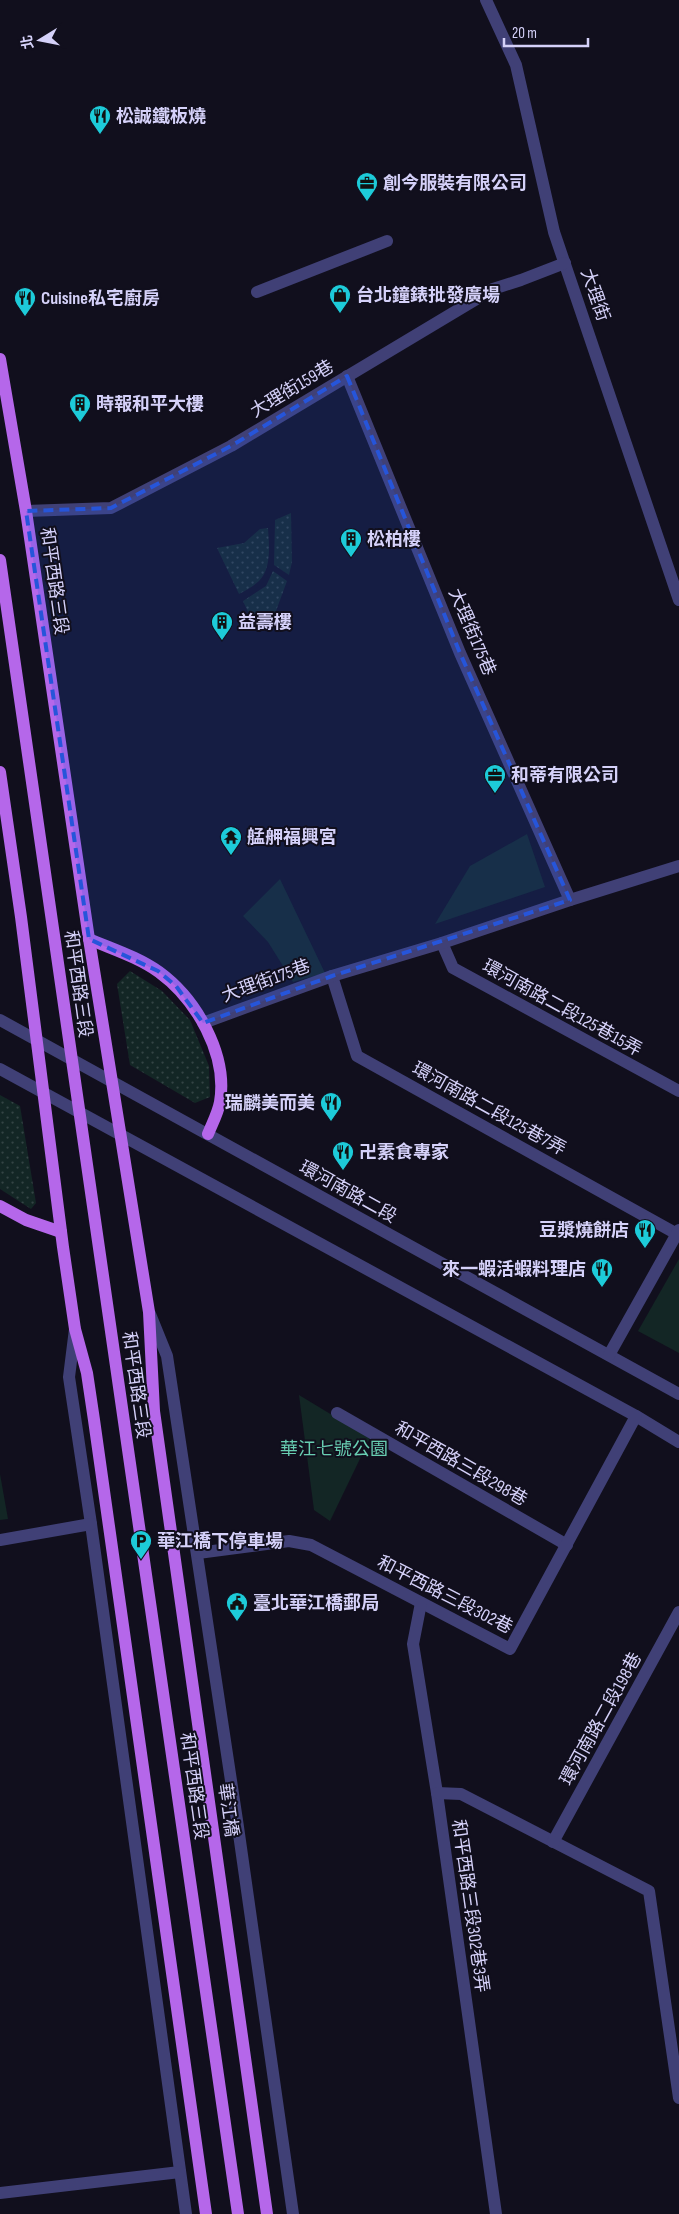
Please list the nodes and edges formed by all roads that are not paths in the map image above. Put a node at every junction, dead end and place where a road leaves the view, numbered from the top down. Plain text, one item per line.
1 (486, 0) edge
2 (387, 241) dead end
3 (565, 263) junction
4 (257, 292) dead end
5 (0, 359) edge
6 (347, 376) junction
7 (26, 511) junction
8 (0, 560) edge
9 (679, 600) edge
10 (0, 772) edge
11 (679, 866) edge
12 (570, 900) junction
13 (89, 939) junction
14 (442, 943) junction
15 (332, 976) junction
16 (0, 1020) edge
17 (203, 1023) junction
18 (37, 1040) junction
19 (0, 1069) edge
20 (111, 1080) junction
21 (679, 1091) edge
22 (44, 1093) junction
23 (208, 1134) junction
24 (120, 1135) junction
25 (0, 1206) edge
26 (61, 1232) junction
27 (678, 1232) edge
28 (150, 1312) junction
29 (75, 1329) junction
30 (609, 1355) junction
31 (679, 1394) edge
32 (154, 1411) joint
33 (337, 1413) dead end
34 (636, 1416) junction
35 (679, 1442) edge
36 (92, 1524) junction
37 (0, 1540) edge
38 (567, 1545) junction
39 (198, 1553) junction
40 (420, 1603) junction
41 (679, 1612) edge
42 (437, 1793) junction
43 (553, 1842) junction
44 (679, 2098) edge
45 (180, 2172) junction
46 (0, 2193) edge
47 (186, 2214) edge
48 (206, 2214) edge
49 (238, 2214) edge
50 (267, 2214) edge
51 (293, 2214) edge
52 (496, 2214) edge

1 - 3 street, 大理街
2 - 4 street
3 - 6 street, 大理街159巷
3 - 9 street, 大理街
5 - 7 main road, 和平西路三段
6 - 7 street, 大理街159巷
6 - 12 street, 大理街175巷
7 - 13 main road, 和平西路三段
8 - 49 main road, 和平西路三段, bridge
10 - 18 main road
11 - 12 street, 大理街175巷
12 - 14 street, 大理街175巷
13 - 17 main road
13 - 20 main road, 和平西路三段
14 - 15 street, 大理街175巷
14 - 21 street, 環河南路二段125巷15弄
15 - 17 street, 大理街175巷
15 - 27 street, 環河南路二段125巷7弄
16 - 18 street, 環河南路二段
17 - 23 main road
18 - 20 street, 環河南路二段
18 - 22 main road
19 - 22 street
20 - 23 street, 環河南路二段
20 - 24 main road, 和平西路三段
22 - 24 street
22 - 26 main road
23 - 30 street, 環河南路二段
24 - 28 main road, 和平西路三段
24 - 34 street
25 - 26 main road
26 - 29 main road
27 - 30 street
28 - 32 main road, 和平西路三段
28 - 39 street, 和平西路三段
29 - 36 street
29 - 48 main road
30 - 31 street, 環河南路二段
32 - 50 main road, 華江橋
33 - 38 street, 和平西路三段298巷
34 - 35 street
34 - 38 street, 和平西路三段302巷
36 - 37 street
36 - 45 street
38 - 40 street, 和平西路三段302巷
39 - 40 street, 和平西路三段302巷
39 - 51 street, 和平西路三段
40 - 42 street, 和平西路三段302巷3弄
41 - 43 street, 環河南路二段198巷
42 - 43 street
42 - 52 street, 和平西路三段302巷3弄
43 - 44 street
45 - 46 street
45 - 47 street

